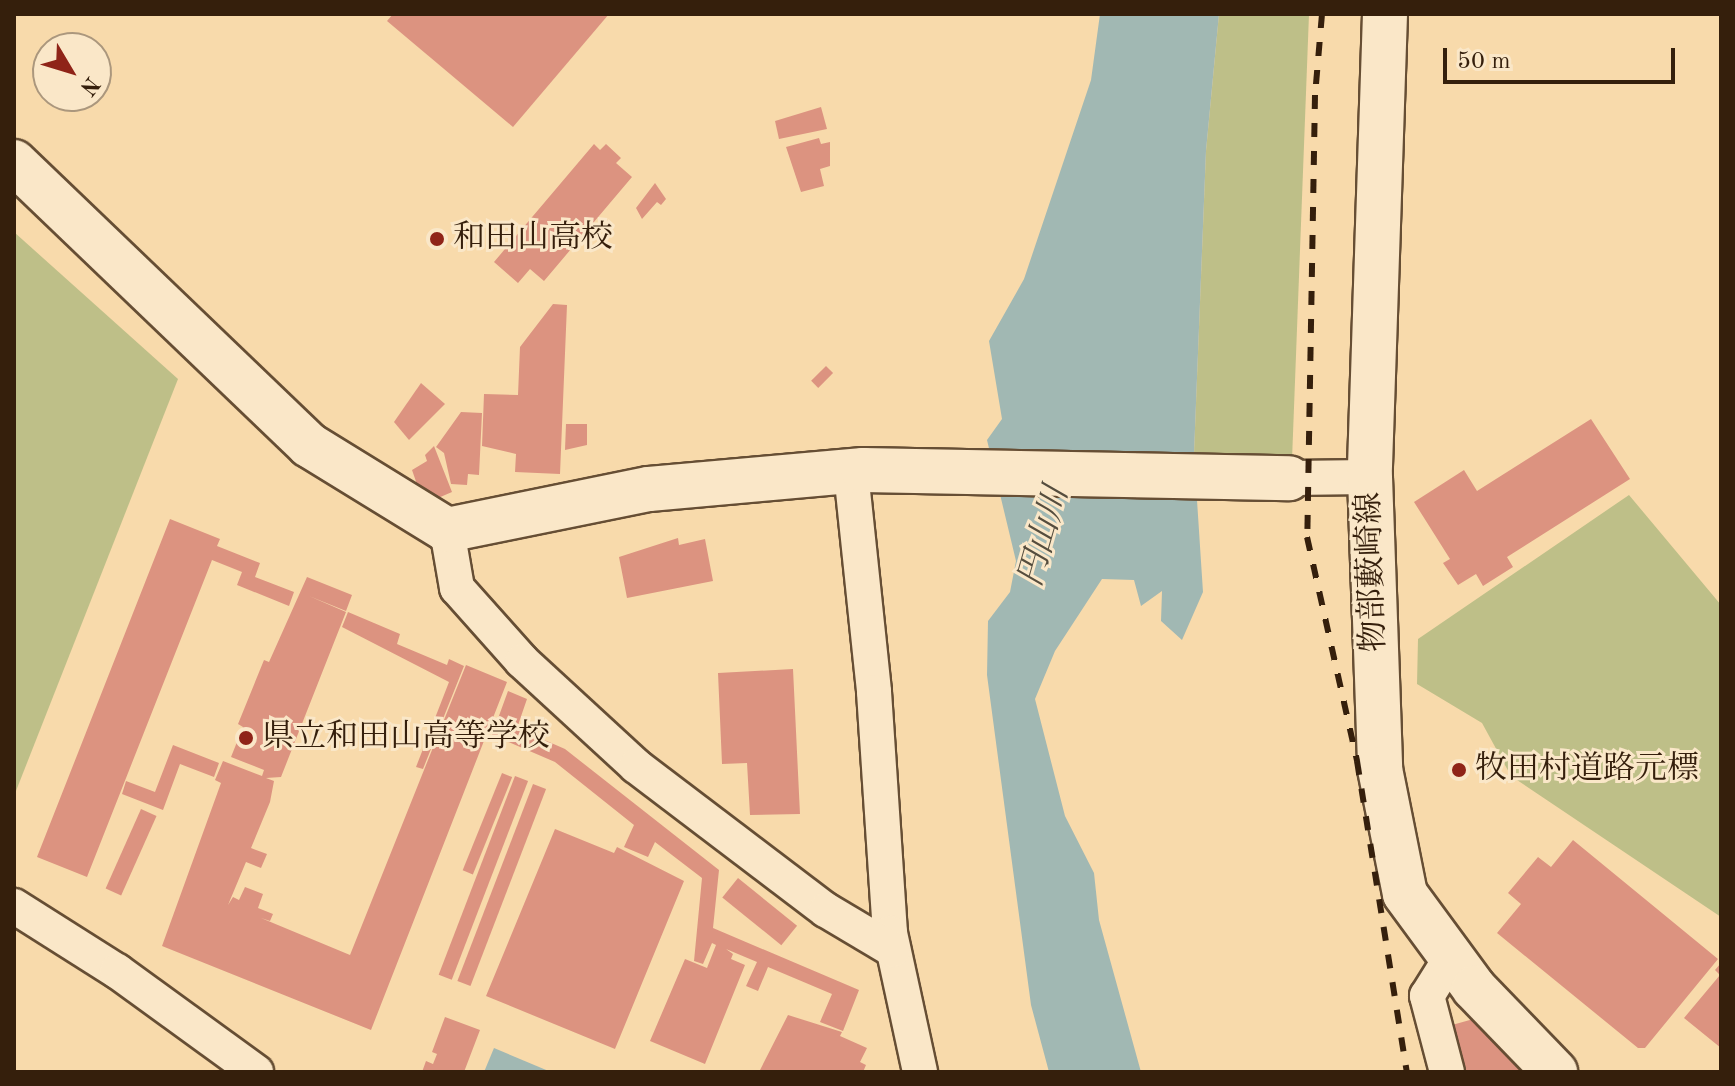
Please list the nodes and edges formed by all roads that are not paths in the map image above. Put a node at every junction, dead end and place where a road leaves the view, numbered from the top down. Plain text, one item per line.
1 (1385, 14) edge
2 (14, 162) edge
3 (857, 471) junction
4 (1370, 477) junction
5 (1289, 478) joint
6 (447, 530) junction
7 (14, 906) edge
8 (893, 950) junction
9 (1450, 959) junction
10 (256, 1072) edge
11 (920, 1072) edge
12 (1447, 1072) edge
13 (1555, 1072) edge

1 - 4 street, 物部藪崎線
2 - 6 street
3 - 5 street
3 - 6 street
3 - 8 street
4 - 5 street
4 - 9 street, 物部藪崎線
6 - 8 street
7 - 10 street
8 - 11 street
9 - 12 street
9 - 13 street, 物部藪崎線

